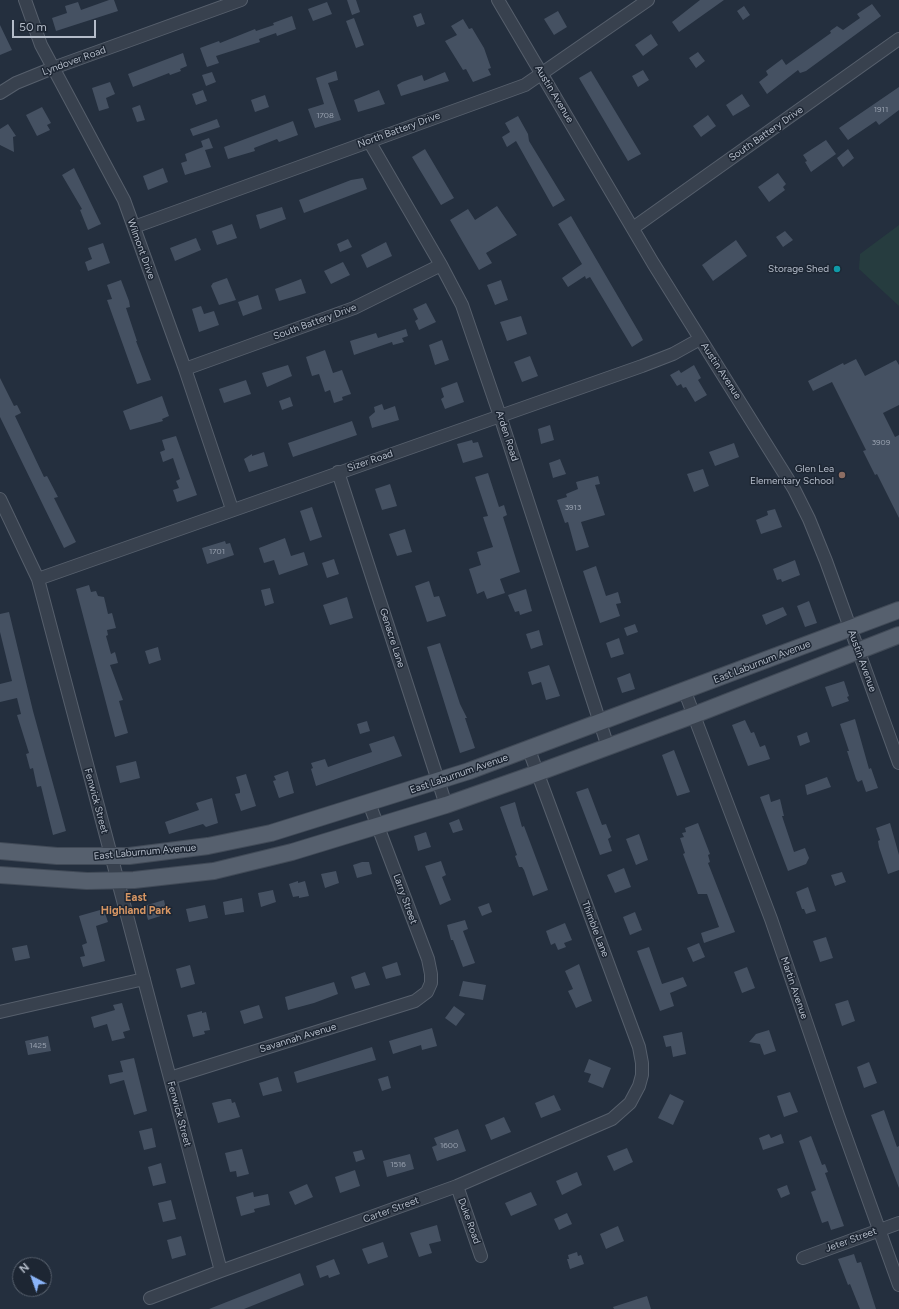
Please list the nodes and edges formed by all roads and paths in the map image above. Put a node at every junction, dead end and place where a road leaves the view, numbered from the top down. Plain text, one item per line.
1 (25, 0) edge
2 (241, 0) edge
3 (498, 0) edge
4 (648, 0) edge
5 (899, 39) edge
6 (53, 68) junction
7 (541, 73) junction
8 (0, 93) edge
9 (369, 141) junction
10 (134, 227) junction
11 (633, 228) junction
12 (441, 265) junction
13 (700, 339) junction
14 (185, 370) junction
15 (500, 416) junction
16 (338, 472) junction
17 (0, 499) edge
18 (232, 510) junction
19 (38, 579) junction
20 (899, 610) edge
21 (850, 628) junction
22 (899, 635) edge
23 (858, 651) junction
24 (685, 692) junction
25 (694, 715) junction
26 (600, 723) junction
27 (608, 747) junction
28 (529, 750) junction
29 (899, 763) edge
30 (537, 773) junction
31 (438, 781) junction
32 (369, 803) junction
33 (446, 805) junction
34 (378, 826) junction
35 (0, 851) edge
36 (111, 856) junction
37 (0, 875) edge
38 (117, 880) junction
39 (144, 978) junction
40 (424, 995) joint
41 (0, 1012) edge
42 (170, 1078) junction
43 (626, 1108) joint
44 (457, 1186) junction
45 (899, 1223) edge
46 (879, 1230) junction
47 (481, 1256) dead end
48 (803, 1258) dead end
49 (221, 1271) junction
50 (899, 1285) edge
51 (150, 1298) dead end

1 - 6 street, Wilmont Drive
2 - 6 street, Lyndover Road
3 - 7 street, Austin Avenue
4 - 7 street, North Battery Drive
5 - 11 street, South Battery Drive
6 - 8 street, Lyndover Road
6 - 10 street, Wilmont Drive
7 - 9 street, North Battery Drive
7 - 11 street, Austin Avenue
9 - 10 street, North Battery Drive
9 - 12 street, Arden Road
10 - 14 street, Wilmont Drive
11 - 13 street, Austin Avenue
12 - 14 street, South Battery Drive
12 - 15 street, Arden Road
13 - 15 street, Sizer Road
13 - 21 street, Austin Avenue
14 - 18 street, Wilmont Drive
15 - 16 street, Sizer Road
15 - 26 street, Arden Road
16 - 18 street, Sizer Road
16 - 31 street, Genacre Lane
17 - 19 street, Fenwick Street
18 - 19 street, Sizer Road
19 - 36 street, Fenwick Street
20 - 21 main road, East Laburnum Avenue
21 - 23 street, Austin Avenue
21 - 24 main road, East Laburnum Avenue
22 - 23 main road
23 - 25 main road
23 - 29 street, Austin Avenue
24 - 25 street, Martin Avenue
24 - 26 main road, East Laburnum Avenue
25 - 27 main road
25 - 46 street, Martin Avenue
26 - 27 street, Arden Road
26 - 28 main road, East Laburnum Avenue
27 - 30 main road
28 - 30 street, Thimble Lane
28 - 31 main road, East Laburnum Avenue
30 - 33 main road
30 - 43 street, Thimble Lane
31 - 32 main road, East Laburnum Avenue
31 - 33 street, Genacre Lane
32 - 34 street, Larry Street
32 - 36 main road, East Laburnum Avenue
33 - 34 main road
34 - 38 main road
34 - 40 street, Larry Street
35 - 36 main road, East Laburnum Avenue
36 - 38 street, Fenwick Street
37 - 38 main road
38 - 39 street, Fenwick Street
39 - 41 street
39 - 42 street, Fenwick Street
40 - 42 street, Savannah Avenue
42 - 49 street, Fenwick Street
43 - 44 street, Carter Street
44 - 47 street, Duke Road
44 - 49 street, Carter Street
45 - 46 street, Jeter Street
46 - 48 street, Jeter Street
46 - 50 street, Martin Avenue
49 - 51 street, Carter Street

